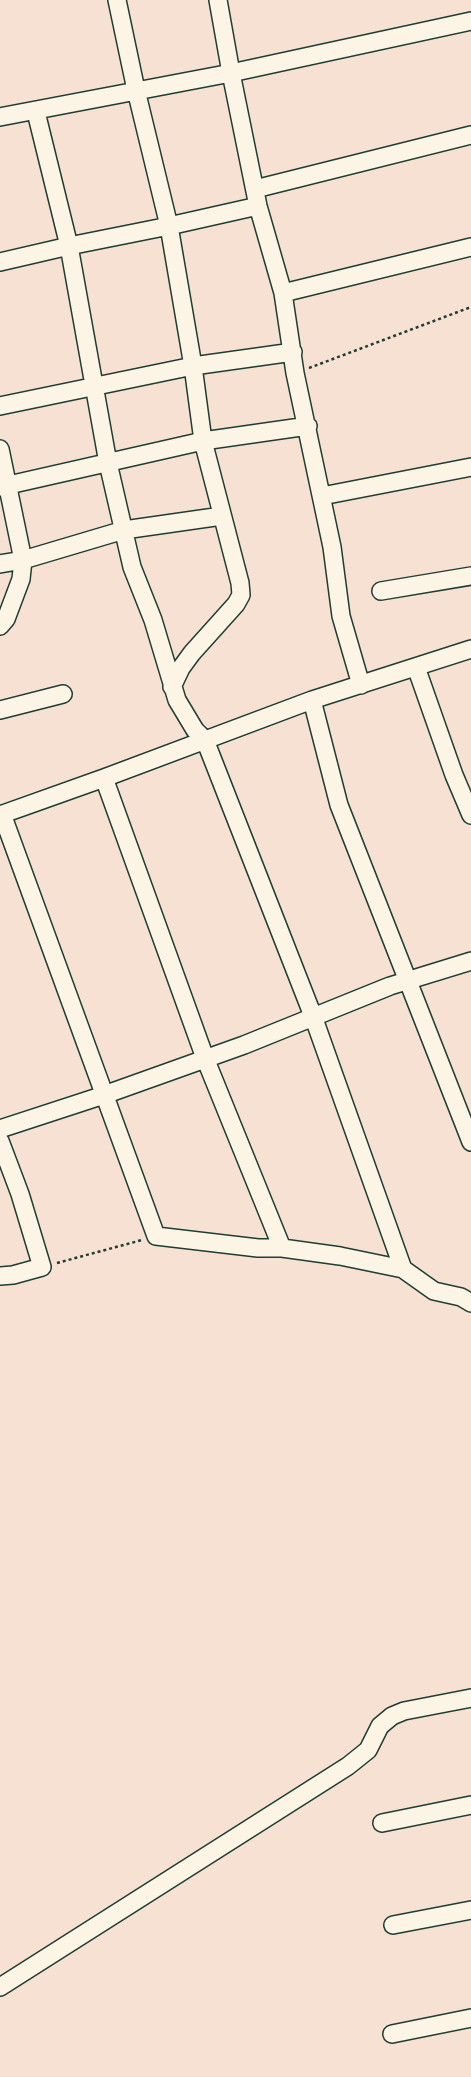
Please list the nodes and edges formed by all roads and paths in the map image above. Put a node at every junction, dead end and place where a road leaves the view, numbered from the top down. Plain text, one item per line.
1 (117, 0) edge
2 (218, 0) edge
3 (471, 21) edge
4 (231, 73) junction
5 (136, 90) junction
6 (36, 112) junction
7 (0, 117) edge
8 (471, 135) edge
9 (257, 198) junction
10 (169, 226) junction
11 (69, 246) junction
12 (471, 247) edge
13 (0, 262) edge
14 (283, 292) junction
15 (471, 307) edge
16 (293, 352) junction
17 (193, 366) junction
18 (295, 373) junction
19 (95, 386) junction
20 (0, 406) edge
21 (308, 426) junction
22 (204, 441) junction
23 (0, 449) edge
24 (108, 462) junction
25 (471, 467) edge
26 (3, 486) edge
27 (322, 496) junction
28 (222, 516) junction
29 (124, 530) junction
30 (23, 560) junction
31 (0, 564) edge
32 (471, 576) edge
33 (381, 591) dead end
34 (0, 626) edge
35 (471, 649) edge
36 (416, 667) junction
37 (361, 685) junction
38 (172, 687) junction
39 (63, 694) dead end
40 (312, 700) junction
41 (0, 710) edge
42 (206, 740) junction
43 (104, 778) junction
44 (1, 815) edge
45 (471, 815) edge
46 (471, 961) edge
47 (407, 981) junction
48 (313, 1016) junction
49 (205, 1058) junction
50 (104, 1095) junction
51 (0, 1129) edge
52 (0, 1141) edge
53 (471, 1142) edge
54 (156, 1236) junction
55 (282, 1248) junction
56 (42, 1268) junction
57 (403, 1269) junction
58 (0, 1276) edge
59 (471, 1303) edge
60 (471, 1698) edge
61 (471, 1805) edge
62 (382, 1823) dead end
63 (471, 1910) edge
64 (393, 1925) dead end
65 (0, 1987) edge
66 (471, 2018) edge
67 (392, 2034) dead end

1 - 5 street
2 - 4 street
3 - 4 street
4 - 5 street
4 - 9 street
5 - 6 street
5 - 10 street
6 - 7 street
6 - 11 street
8 - 9 street
9 - 10 street
9 - 14 street
10 - 11 street
10 - 17 street
11 - 13 street
11 - 19 street
12 - 14 street
14 - 16 street
15 - 18 path
16 - 17 street
16 - 18 street
17 - 19 street
17 - 22 street
18 - 21 street
19 - 20 street
19 - 24 street
21 - 22 street
21 - 27 street
22 - 24 street
22 - 28 street
23 - 26 street
24 - 26 street
24 - 29 street
25 - 27 street
26 - 30 street
27 - 37 street
28 - 29 street
28 - 38 street
29 - 30 street
29 - 38 street
30 - 31 street
30 - 34 street
32 - 33 street
35 - 36 street
36 - 37 street
36 - 45 street
37 - 40 street
38 - 42 street
39 - 41 street
40 - 42 street
40 - 47 street
42 - 43 street
42 - 48 street
43 - 44 street
43 - 49 street
44 - 50 street
46 - 47 street
47 - 48 street
47 - 53 street
48 - 49 street
48 - 57 street
49 - 50 street
49 - 55 street
50 - 51 street
50 - 54 street
52 - 56 street
54 - 55 street
54 - 56 path
55 - 57 street
56 - 58 street
57 - 59 street
60 - 65 street
61 - 62 street
63 - 64 street
66 - 67 street

